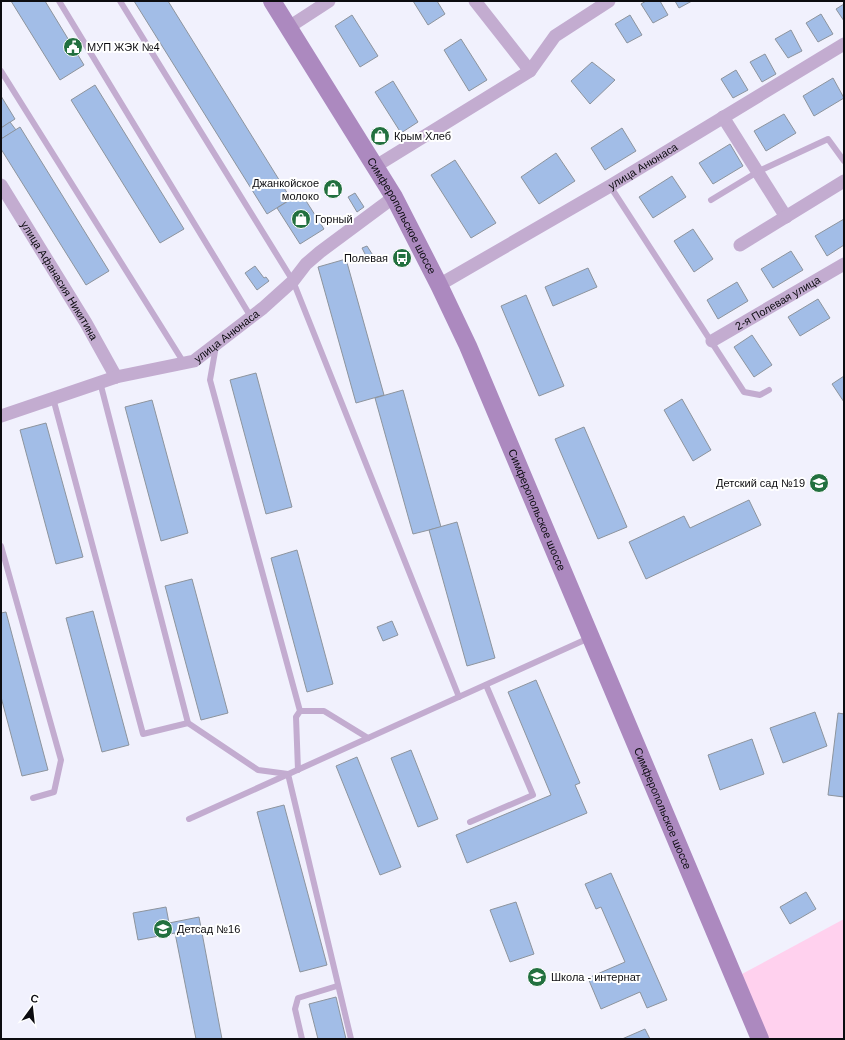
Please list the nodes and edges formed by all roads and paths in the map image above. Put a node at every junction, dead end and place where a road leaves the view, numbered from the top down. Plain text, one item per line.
1 (59, 1) edge
2 (120, 1) edge
3 (272, 1) edge
4 (329, 1) edge
5 (475, 1) edge
6 (609, 1) edge
7 (289, 27) junction
8 (844, 44) edge
9 (1, 71) edge
10 (530, 71) junction
11 (723, 117) junction
12 (844, 161) edge
13 (376, 166) junction
14 (757, 172) junction
15 (844, 181) edge
16 (1, 185) edge
17 (610, 186) junction
18 (394, 197) junction
19 (712, 200) dead end
20 (786, 217) junction
21 (740, 245) dead end
22 (844, 264) edge
23 (293, 281) junction
24 (439, 285) junction
25 (252, 317) junction
26 (712, 341) junction
27 (216, 344) junction
28 (184, 363) junction
29 (116, 377) junction
30 (100, 382) junction
31 (769, 390) dead end
32 (53, 398) junction
33 (1, 416) edge
34 (1, 546) edge
35 (590, 637) junction
36 (486, 685) junction
37 (459, 697) junction
38 (300, 711) junction
39 (188, 723) junction
40 (368, 738) junction
41 (298, 770) junction
42 (288, 774) junction
43 (33, 798) dead end
44 (189, 819) dead end
45 (470, 822) dead end
46 (337, 986) junction
47 (302, 1039) edge
48 (351, 1039) edge
49 (760, 1039) edge

1 - 25 lane
2 - 23 lane
3 - 7 main road, Симферопольское шоссе
4 - 7 street
5 - 10 street
6 - 10 street
7 - 13 main road, Симферопольское шоссе
8 - 11 street, улица Анюнаса
9 - 28 lane
10 - 13 street
11 - 14 street
11 - 17 street, улица Анюнаса
12 - 14 lane
13 - 18 main road, Симферопольское шоссе
14 - 19 lane
14 - 20 street
15 - 20 street
16 - 29 street, улица Афанасия Никитина
17 - 24 street, улица Анюнаса
17 - 26 lane
18 - 23 street, улица Анюнаса
18 - 24 main road, Симферопольское шоссе
20 - 21 street
22 - 26 street, 2-я Полевая улица
23 - 25 street, улица Анюнаса
23 - 37 lane
24 - 35 main road, Симферопольское шоссе
25 - 27 street, улица Анюнаса
26 - 31 lane
27 - 28 street, улица Анюнаса
27 - 38 lane
28 - 29 street, улица Анюнаса
29 - 30 street, улица Анюнаса
30 - 32 street, улица Анюнаса
30 - 39 lane
32 - 33 street, улица Анюнаса
32 - 39 lane
34 - 43 lane
35 - 36 lane
35 - 49 main road, Симферопольское шоссе
36 - 37 lane
36 - 45 lane
37 - 40 lane
38 - 40 lane
38 - 41 lane
39 - 42 lane
40 - 41 lane
41 - 42 lane
42 - 44 lane
42 - 46 lane
46 - 47 lane
46 - 48 lane

